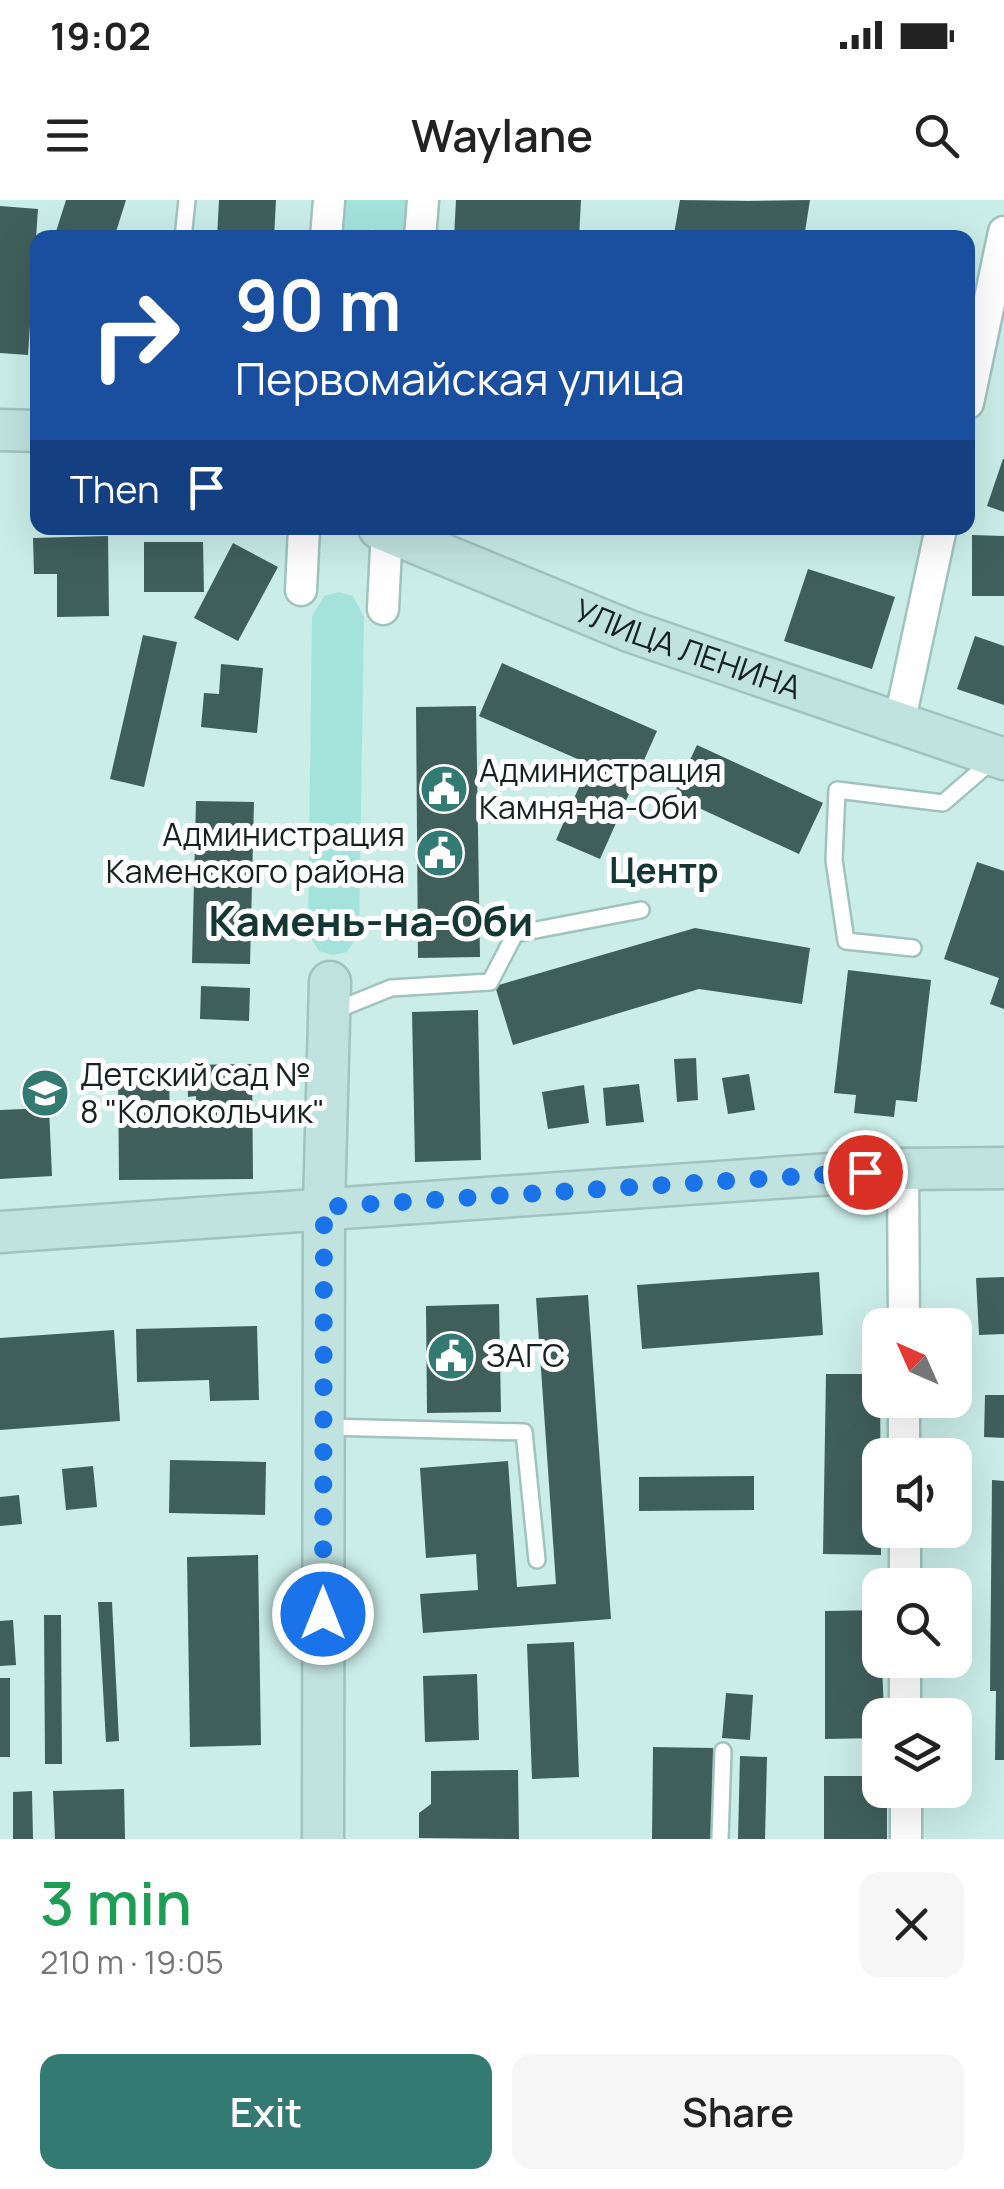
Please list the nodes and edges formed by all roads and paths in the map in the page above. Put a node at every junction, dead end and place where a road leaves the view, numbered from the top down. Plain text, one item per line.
1 (186, 200) edge
2 (329, 200) edge
3 (423, 200) edge
4 (184, 230) edge
5 (327, 230) edge
6 (421, 230) edge
7 (1004, 232) edge
8 (975, 369) edge
9 (0, 430) edge
10 (30, 431) edge
11 (304, 535) edge
12 (384, 535) edge
13 (398, 535) edge
14 (940, 535) edge
15 (301, 590) dead end
16 (383, 609) dead end
17 (899, 724) junction
18 (1001, 758) edge
19 (641, 910) dead end
20 (912, 948) dead end
21 (330, 998) joint
22 (1004, 1168) edge
23 (903, 1169) junction
24 (324, 1207) junction
25 (0, 1232) edge
26 (904, 1308) edge
27 (323, 1427) junction
28 (537, 1560) dead end
29 (723, 1751) dead end
30 (906, 1808) edge
31 (323, 1839) edge
32 (720, 1839) edge
33 (906, 1839) edge

1 - 4 lane
2 - 5 street
3 - 6 street
7 - 8 street
9 - 10 street
11 - 15 street
12 - 16 street
13 - 17 street, УЛИЦА ЛЕНИНА
14 - 17 street
17 - 18 street, УЛИЦА ЛЕНИНА
18 - 20 lane
19 - 21 lane
21 - 24 street
22 - 23 street
23 - 24 street
23 - 26 street
24 - 25 street
24 - 27 street
27 - 28 lane
27 - 31 street
29 - 32 lane
30 - 33 street

